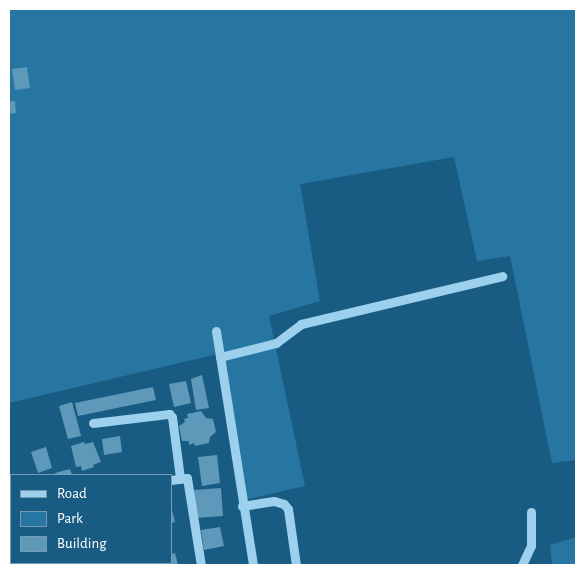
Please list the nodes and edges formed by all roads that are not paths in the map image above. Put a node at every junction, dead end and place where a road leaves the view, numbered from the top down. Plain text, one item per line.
1 (502, 276) dead end
2 (216, 331) dead end
3 (220, 357) junction
4 (93, 423) dead end
5 (176, 479) edge
6 (242, 506) junction
7 (532, 512) dead end
8 (201, 565) edge
9 (253, 565) edge
10 (296, 565) edge
11 (522, 565) edge

1 - 3 street
2 - 3 street
3 - 6 street
4 - 5 street
5 - 8 street
6 - 9 street
6 - 10 street
7 - 11 street

